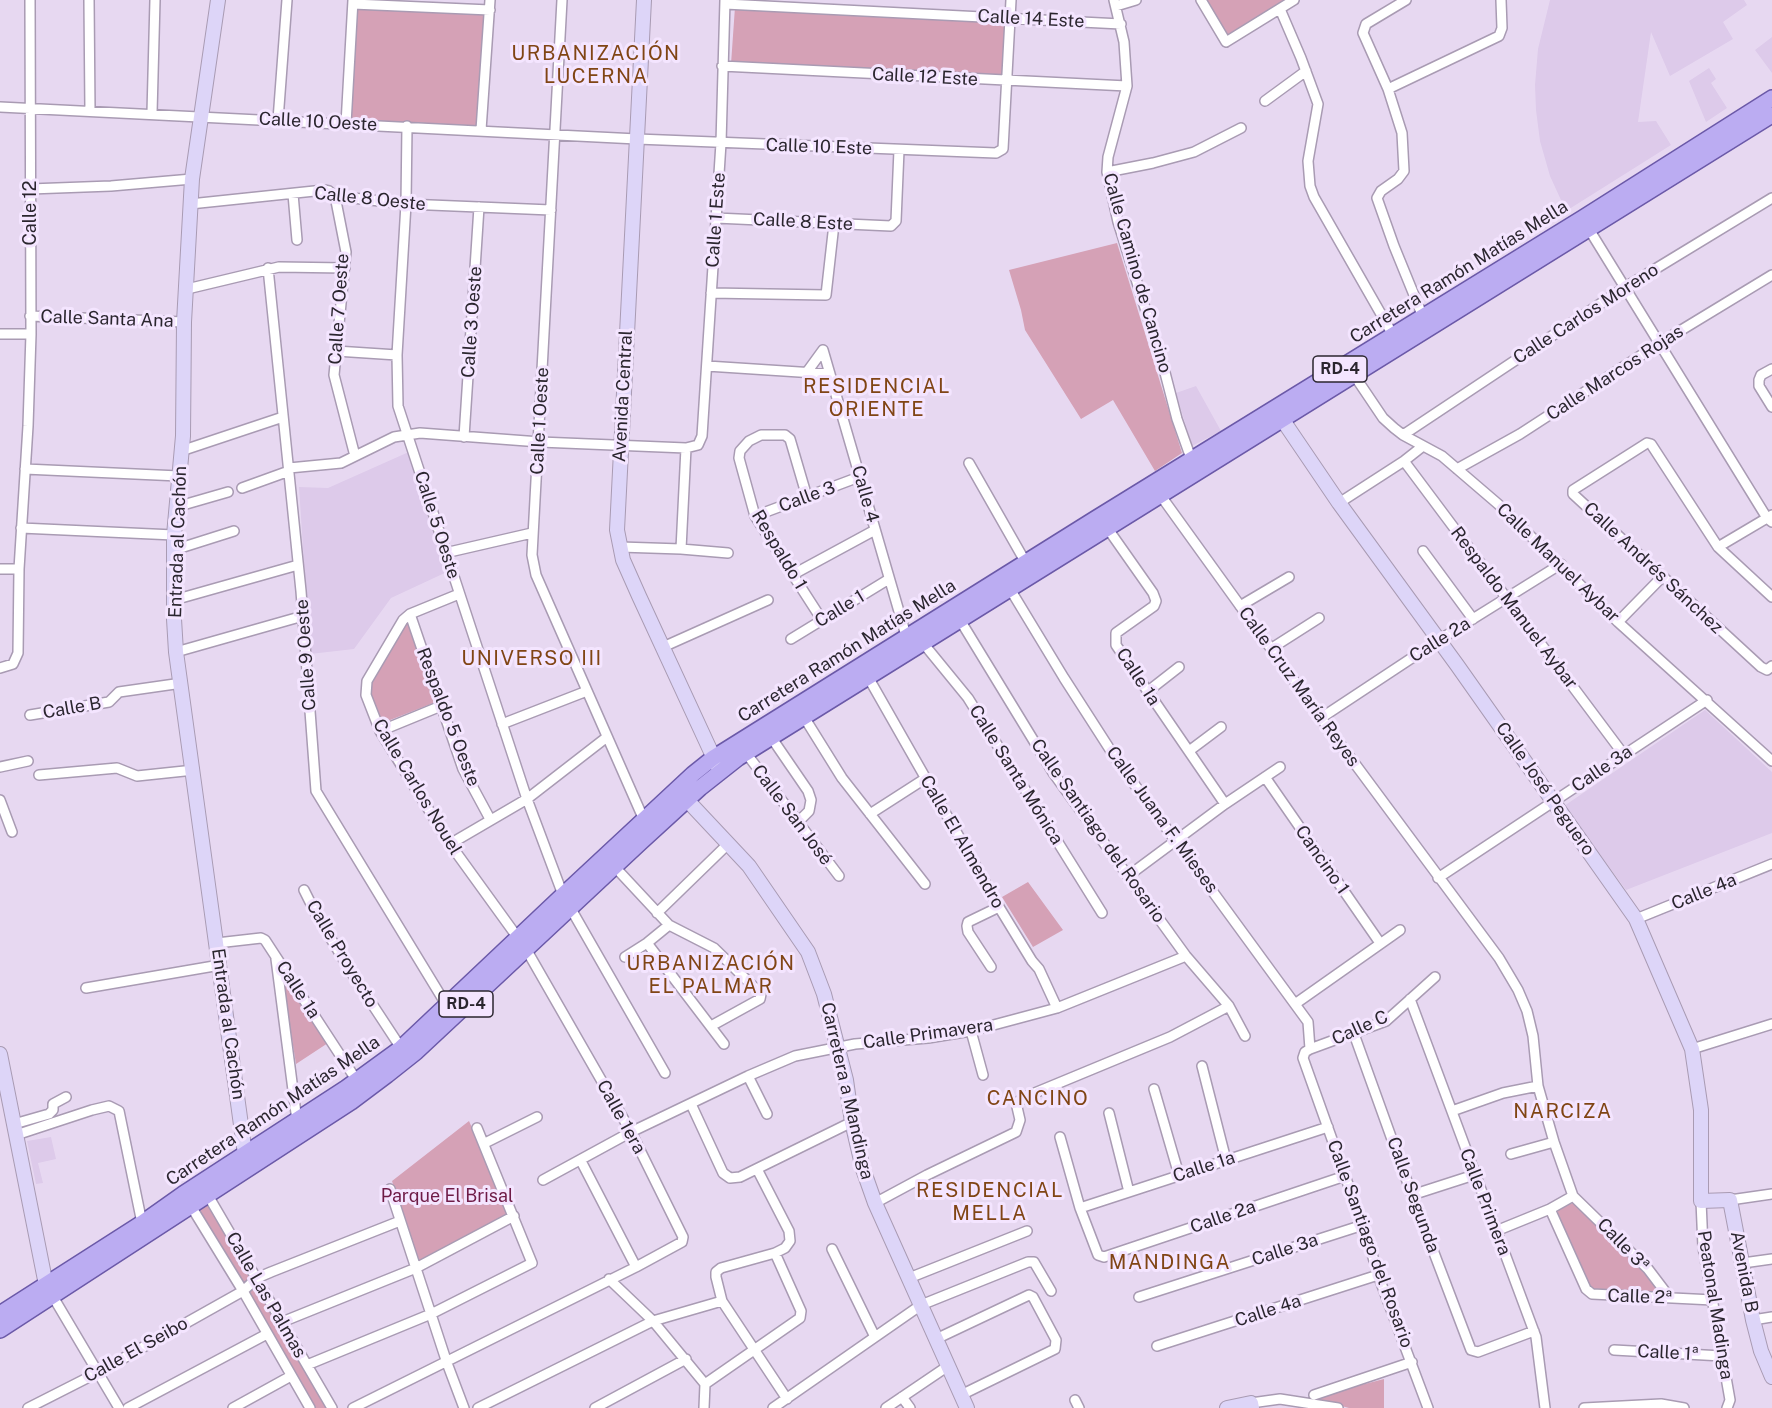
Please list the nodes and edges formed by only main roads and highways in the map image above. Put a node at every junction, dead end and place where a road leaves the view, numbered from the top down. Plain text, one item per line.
1 (218, 0) edge
2 (644, 0) edge
3 (1772, 98) edge
4 (1772, 115) edge
5 (1586, 224) junction
6 (1350, 370) junction
7 (1282, 419) junction
8 (1195, 466) junction
9 (913, 643) junction
10 (717, 765) junction
11 (687, 800) junction
12 (566, 902) junction
13 (522, 944) junction
14 (0, 1054) edge
15 (248, 1160) junction
16 (187, 1200) junction
17 (1730, 1200) joint
18 (49, 1290) junction
19 (0, 1314) edge
20 (0, 1330) edge
21 (1772, 1377) edge
22 (1252, 1405) edge
23 (968, 1408) edge
24 (1227, 1408) edge

1 - 15 main road, Entrada al Cachón
2 - 10 main road, Avenida Central
3 - 5 main road, Carretera Ramón Matías Mella / RD-4
4 - 5 main road, Carretera Ramón Matías Mella / RD-4
5 - 6 main road, Carretera Ramón Matías Mella / RD-4
5 - 6 main road, Carretera Ramón Matías Mella / RD-4
6 - 7 main road, Carretera Ramón Matías Mella / RD-4
6 - 8 main road, Carretera Ramón Matías Mella / RD-4
7 - 8 main road, Carretera Ramón Matías Mella / RD-4
7 - 17 main road, Calle José Peguero
8 - 9 main road, Carretera Ramón Matías Mella / RD-4
8 - 9 main road, Carretera Ramón Matías Mella / RD-4
9 - 10 main road, Carretera Ramón Matías Mella / RD-4
9 - 10 main road, Carretera Ramón Matías Mella / RD-4
10 - 11 main road, Carretera Ramón Matías Mella / RD-4
10 - 12 main road, Carretera Ramón Matías Mella / RD-4
11 - 12 main road, Carretera Ramón Matías Mella / RD-4
11 - 23 main road, Carretera a Mandinga
12 - 13 main road, Carretera Ramón Matías Mella / RD-4
13 - 15 main road, Carretera Ramón Matías Mella / RD-4
13 - 15 main road, Carretera Ramón Matías Mella / RD-4
14 - 18 main road
15 - 16 main road, Carretera Ramón Matías Mella / RD-4
16 - 18 main road, Carretera Ramón Matías Mella / RD-4
16 - 18 main road, Carretera Ramón Matías Mella / RD-4
17 - 21 main road, Avenida B
18 - 19 main road, Carretera Ramón Matías Mella / RD-4
18 - 20 main road, Carretera Ramón Matías Mella / RD-4
22 - 24 main road

